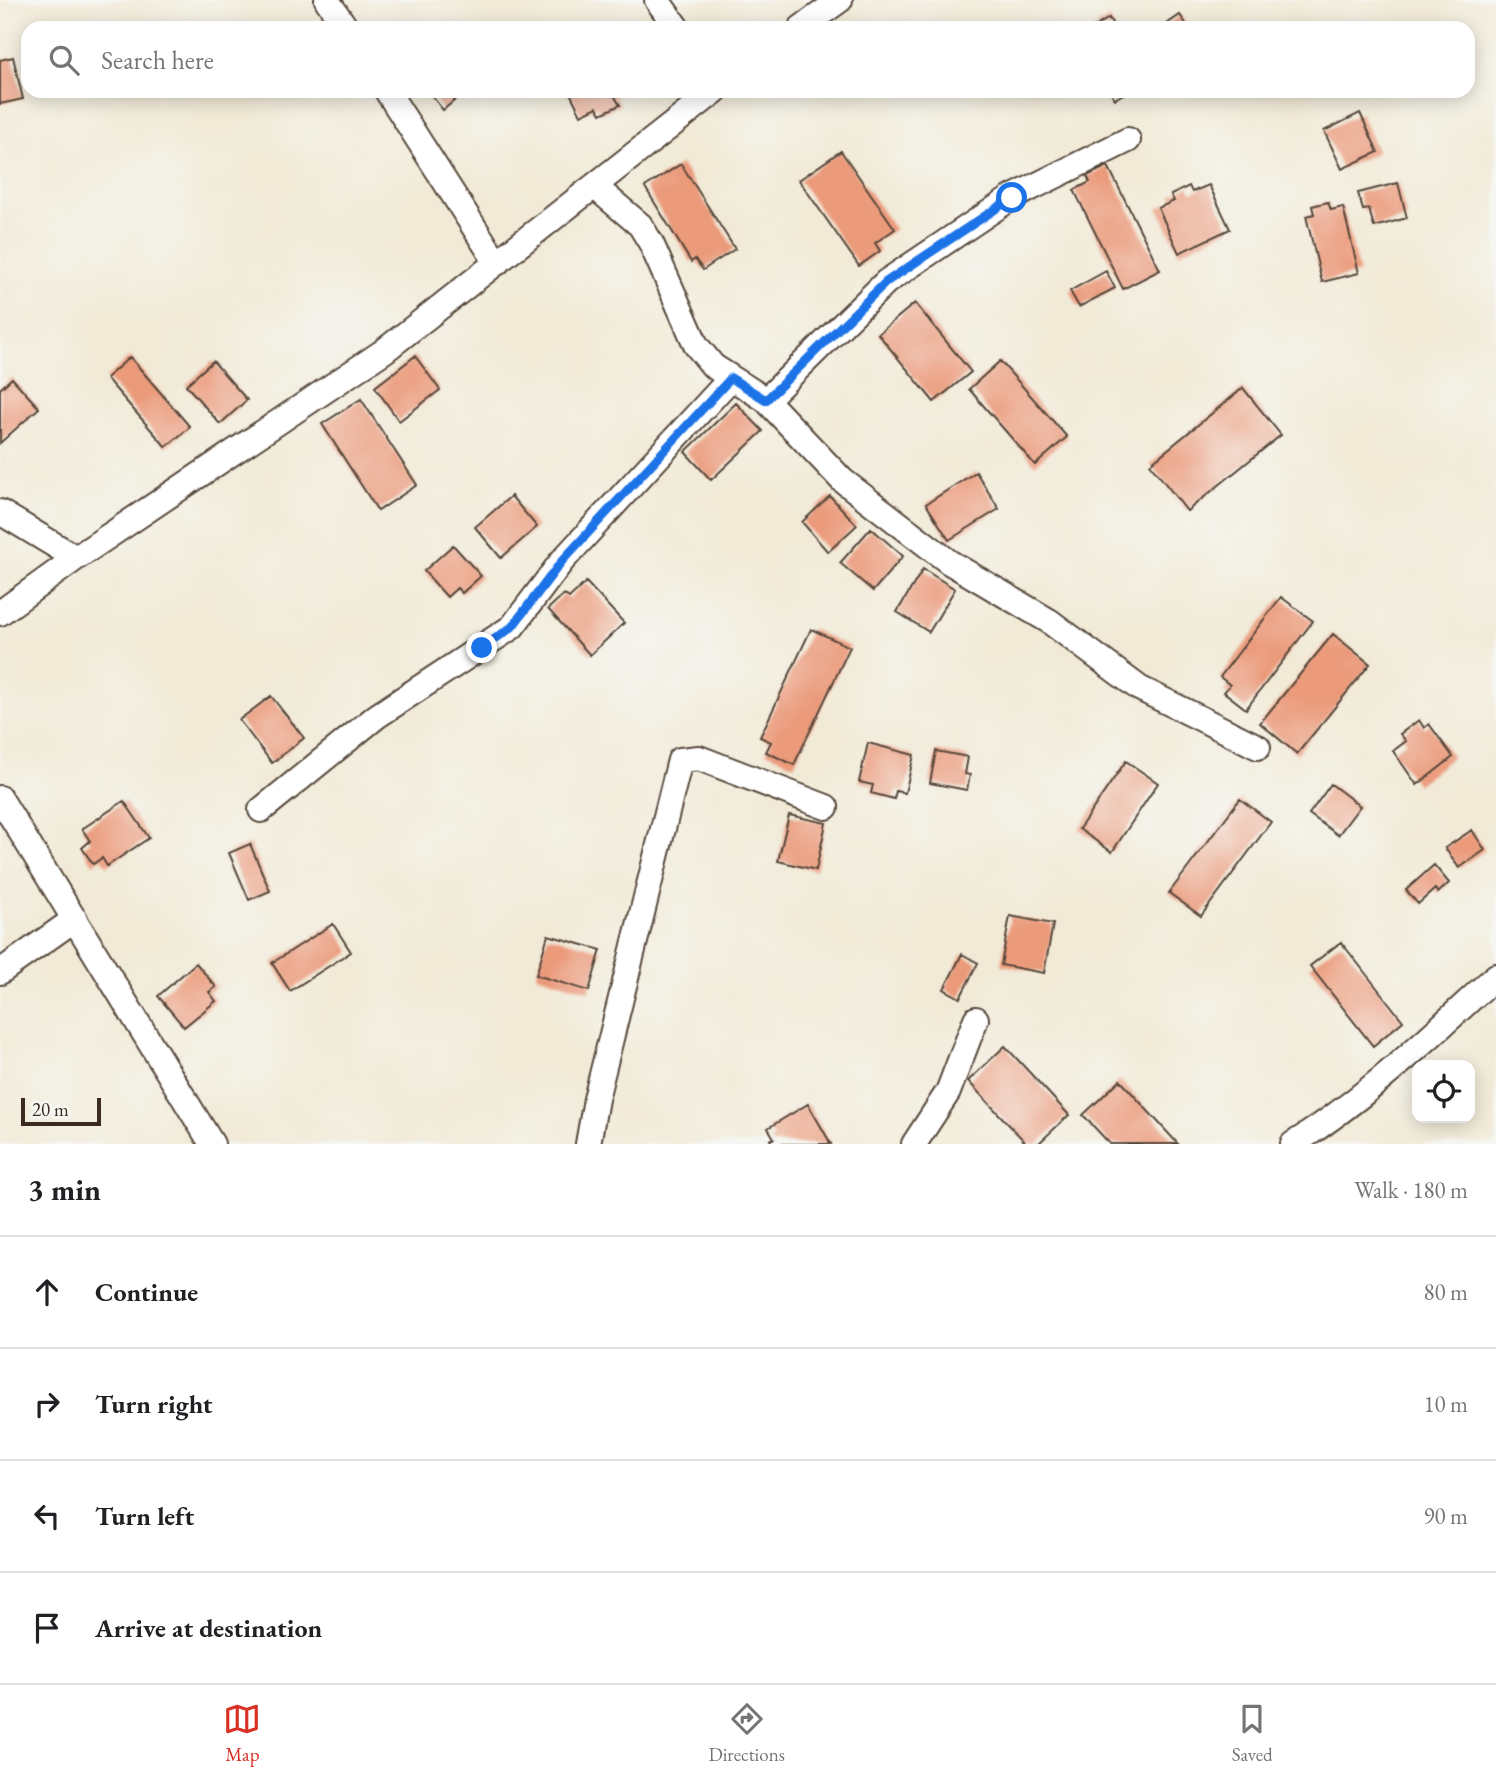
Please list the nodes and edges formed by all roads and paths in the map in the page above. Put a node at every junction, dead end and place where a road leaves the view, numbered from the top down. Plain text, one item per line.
1 (327, 0) edge
2 (657, 0) edge
3 (840, 0) edge
4 (341, 21) edge
5 (672, 21) edge
6 (811, 21) edge
7 (391, 98) edge
8 (706, 98) edge
9 (1128, 140) dead end
10 (594, 186) junction
11 (497, 263) junction
12 (731, 378) junction
13 (766, 400) junction
14 (0, 512) edge
15 (76, 558) junction
16 (0, 613) edge
17 (1258, 747) dead end
18 (0, 798) edge
19 (826, 807) dead end
20 (261, 810) dead end
21 (75, 919) junction
22 (0, 972) edge
23 (1496, 976) edge
24 (976, 1019) dead end
25 (201, 1139) edge
26 (1313, 1140) edge
27 (588, 1144) edge
28 (914, 1144) edge

1 - 4 street
2 - 5 street
3 - 6 street
7 - 11 street
8 - 10 street
9 - 13 street
10 - 11 street
10 - 12 street
11 - 15 street
12 - 13 street
12 - 20 street
13 - 17 street
14 - 15 street
15 - 16 street
18 - 21 street
19 - 27 street
21 - 22 street
21 - 25 street
23 - 26 street
24 - 28 street

